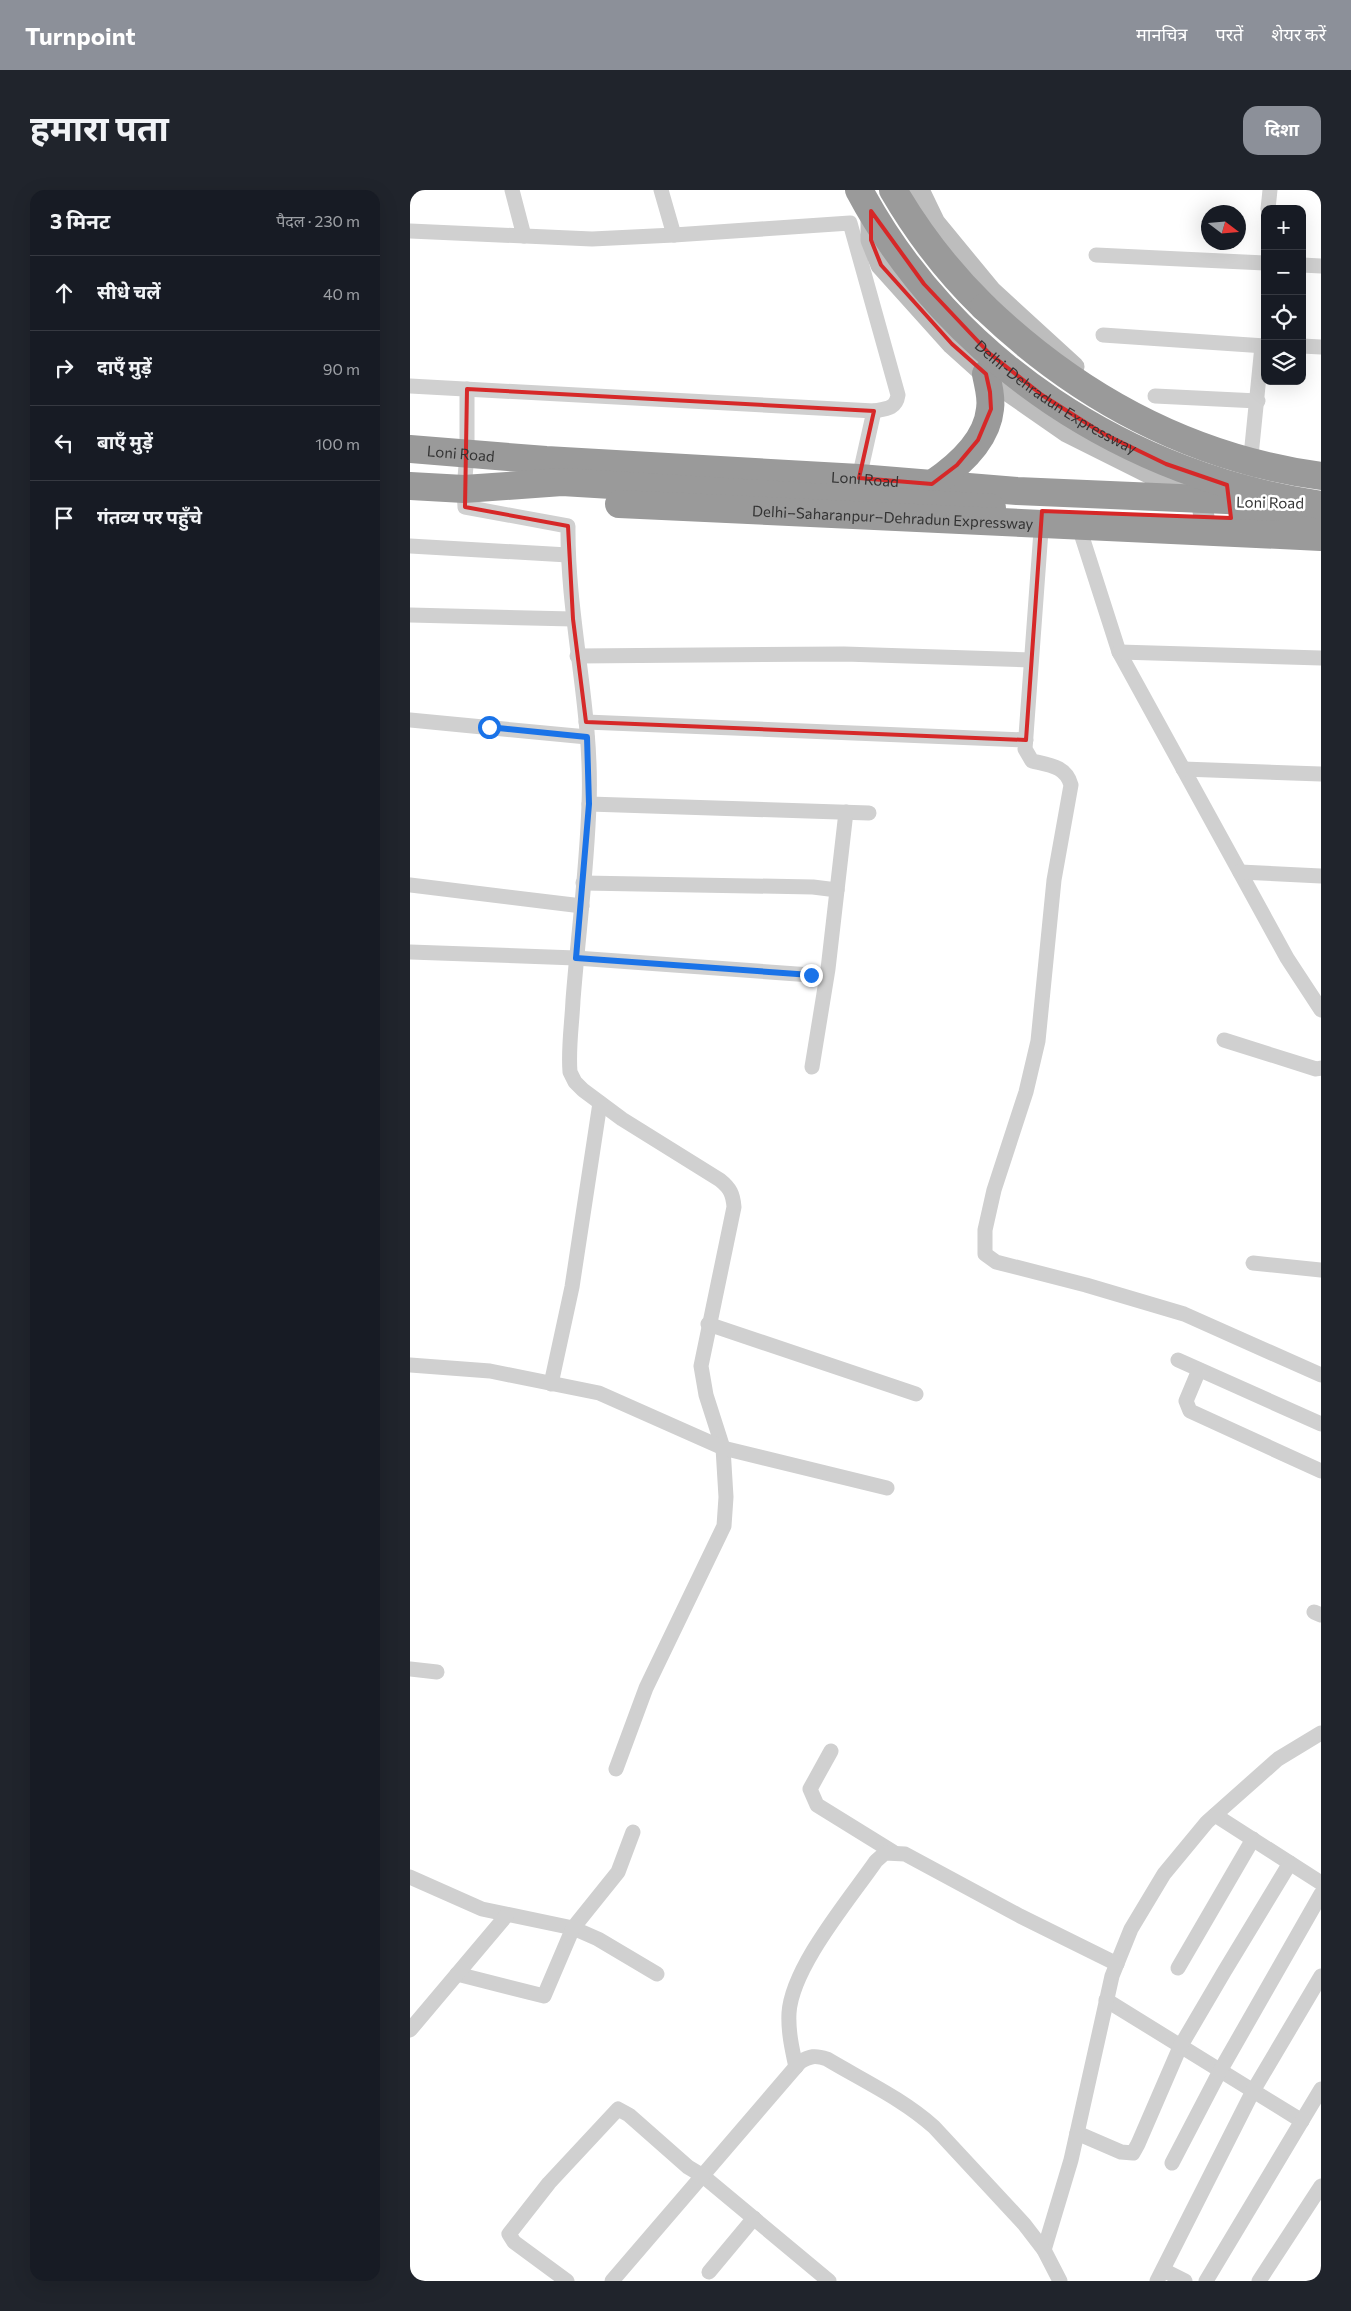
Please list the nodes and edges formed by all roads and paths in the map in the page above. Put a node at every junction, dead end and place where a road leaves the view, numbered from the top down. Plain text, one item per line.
1 (512, 190) edge
2 (661, 190) edge
3 (859, 190) edge
4 (872, 190) edge
5 (892, 190) edge
6 (919, 190) edge
7 (1270, 190) edge
8 (1268, 205) edge
9 (410, 231) edge
10 (674, 235) junction
11 (524, 236) junction
12 (1096, 255) dead end
13 (1261, 258) edge
14 (1306, 265) edge
15 (1321, 266) edge
16 (1103, 335) dead end
17 (1261, 346) edge
18 (1306, 346) edge
19 (1321, 347) edge
20 (1261, 368) edge
21 (986, 374) junction
22 (410, 386) edge
23 (467, 388) junction
24 (1155, 396) dead end
25 (1258, 401) junction
26 (874, 410) junction
27 (410, 449) edge
28 (467, 454) junction
29 (1321, 476) edge
30 (860, 478) junction
31 (932, 484) junction
32 (410, 486) edge
33 (464, 489) junction
34 (1321, 504) edge
35 (1223, 507) junction
36 (1042, 511) junction
37 (1074, 512) junction
38 (1321, 521) edge
39 (1321, 537) edge
40 (410, 546) edge
41 (568, 555) junction
42 (410, 615) edge
43 (573, 618) junction
44 (1120, 652) junction
45 (577, 656) junction
46 (1321, 658) edge
47 (1031, 660) junction
48 (410, 720) edge
49 (586, 729) junction
50 (1026, 740) junction
51 (1183, 769) junction
52 (1321, 774) edge
53 (589, 804) junction
54 (846, 812) junction
55 (868, 813) dead end
56 (1240, 872) junction
57 (1321, 876) edge
58 (583, 883) junction
59 (410, 885) edge
60 (837, 890) junction
61 (582, 906) junction
62 (410, 952) edge
63 (576, 958) junction
64 (811, 975) dead end
65 (1321, 1010) edge
66 (1224, 1040) dead end
67 (812, 1067) dead end
68 (1321, 1068) edge
69 (600, 1102) junction
70 (1254, 1263) dead end
71 (1321, 1270) edge
72 (708, 1324) junction
73 (1178, 1360) dead end
74 (410, 1365) edge
75 (1199, 1370) junction
76 (1321, 1375) edge
77 (551, 1384) junction
78 (916, 1394) dead end
79 (1321, 1424) edge
80 (723, 1448) junction
81 (1321, 1471) edge
82 (887, 1488) dead end
83 (410, 1670) edge
84 (437, 1672) dead end
85 (1321, 1733) edge
86 (831, 1751) dead end
87 (616, 1769) dead end
88 (1215, 1815) junction
89 (633, 1832) dead end
90 (1253, 1839) junction
91 (894, 1852) junction
92 (1290, 1863) junction
93 (410, 1877) edge
94 (1321, 1883) edge
95 (1321, 1894) edge
96 (506, 1916) junction
97 (573, 1928) junction
98 (1117, 1964) junction
99 (1178, 1968) dead end
100 (457, 1974) junction
101 (657, 1974) dead end
102 (1321, 1976) edge
103 (1106, 2000) junction
104 (410, 2030) edge
105 (1180, 2047) junction
106 (796, 2067) junction
107 (1220, 2071) junction
108 (1321, 2089) edge
109 (1253, 2091) junction
110 (1302, 2121) junction
111 (1077, 2133) junction
112 (1172, 2162) dead end
113 (704, 2176) junction
114 (1321, 2186) edge
115 (754, 2218) junction
116 (1044, 2250) junction
117 (709, 2272) dead end
118 (1160, 2276) edge
119 (1055, 2278) edge
120 (567, 2281) edge
121 (612, 2281) edge
122 (829, 2281) edge
123 (1185, 2281) edge
124 (1206, 2281) edge
125 (1259, 2281) edge

1 - 11 street
2 - 10 street
3 - 34 highway, Delhi-Dehradun Expressway, bridge
4 - 21 street
5 - 29 highway, Delhi-Dehradun Expressway, bridge
6 - 35 street
7 - 8 street
9 - 11 street
10 - 11 street
10 - 26 street
12 - 13 street
14 - 15 street
16 - 17 street
18 - 19 street
20 - 25 street
21 - 31 highway
21 - 35 street
22 - 23 street
23 - 26 street
23 - 28 street
24 - 25 street
25 - 35 street
26 - 30 street
27 - 28 highway, Loni Road
28 - 30 highway, Loni Road
28 - 33 street
30 - 31 highway, Loni Road
31 - 35 highway, Loni Road
32 - 33 highway, Loni Road
33 - 36 highway, Loni Road
33 - 39 highway, Delhi–Saharanpur–Dehradun Expressway, bridge
33 - 41 street
34 - 35 highway, Loni Road
35 - 37 highway, Loni Road
35 - 38 highway, Loni Road
36 - 37 highway, Loni Road
36 - 47 street
37 - 44 street
40 - 41 street
41 - 43 street
42 - 43 street
43 - 45 street
44 - 46 street
44 - 51 street
45 - 47 street
45 - 49 street
47 - 50 street
48 - 49 street
49 - 50 street
49 - 53 street
50 - 76 street
51 - 52 street
51 - 56 street
53 - 54 street
53 - 58 street
54 - 55 street
54 - 60 street
56 - 57 street
56 - 65 street
58 - 60 street
58 - 61 street
59 - 61 street
60 - 67 street
61 - 63 street
62 - 63 street
63 - 64 street
63 - 69 street
66 - 68 street
69 - 72 street
69 - 77 street
70 - 71 street
72 - 78 street
72 - 80 street
73 - 75 street
74 - 77 street
75 - 79 street
75 - 81 street
77 - 80 street
80 - 82 street
80 - 87 street
83 - 84 street
85 - 88 street
86 - 91 street
88 - 90 street
88 - 98 street
89 - 97 street
90 - 92 street
90 - 99 street
91 - 98 street
91 - 106 street
92 - 94 street
92 - 105 street
93 - 96 street
95 - 107 street
96 - 97 street
96 - 100 street
97 - 100 street
97 - 101 street
98 - 103 street
100 - 104 street
102 - 109 street
103 - 105 street
103 - 111 street
105 - 107 street
105 - 111 street
106 - 113 street
106 - 116 street
107 - 109 street
107 - 112 street
108 - 110 street
109 - 110 street
109 - 118 street
110 - 124 street
111 - 116 street
113 - 115 street
113 - 120 street
113 - 121 street
114 - 125 street
115 - 117 street
115 - 122 street
116 - 119 street
118 - 123 street

